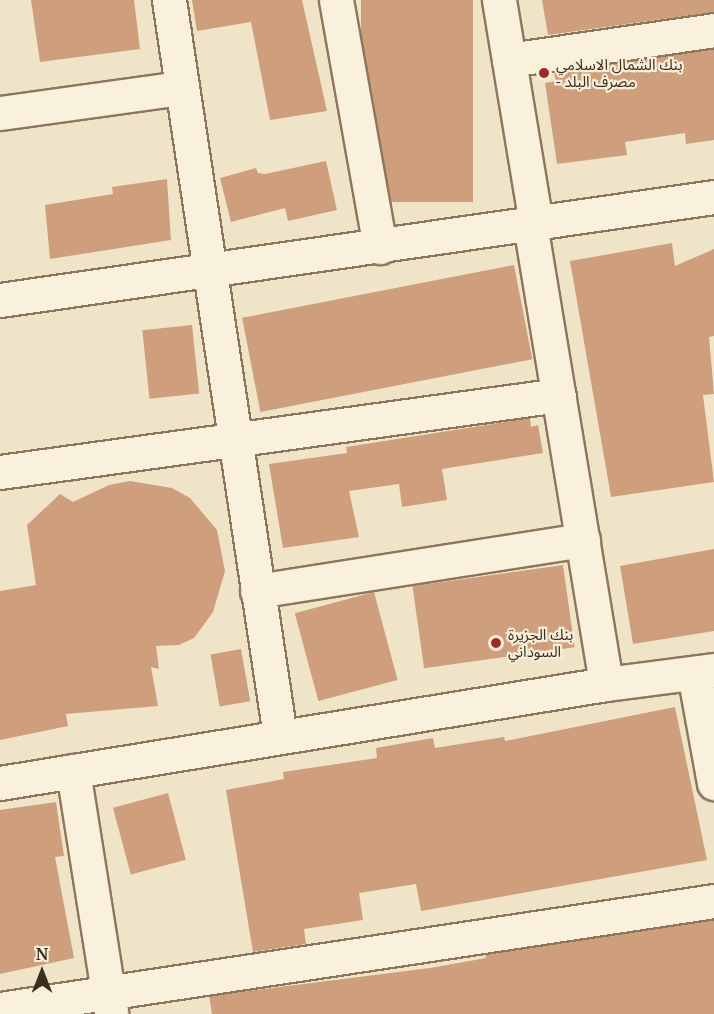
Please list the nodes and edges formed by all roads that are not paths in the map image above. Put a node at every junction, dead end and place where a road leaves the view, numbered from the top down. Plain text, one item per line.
1 (169, 0) edge
2 (336, 0) edge
3 (499, 0) edge
4 (714, 30) edge
5 (509, 60) junction
6 (181, 88) junction
7 (0, 113) edge
8 (714, 197) edge
9 (533, 224) junction
10 (380, 247) junction
11 (207, 270) junction
12 (0, 300) edge
13 (559, 395) junction
14 (234, 442) junction
15 (0, 471) edge
16 (583, 540) junction
17 (257, 591) junction
18 (704, 672) edge
19 (606, 684) junction
20 (280, 736) junction
21 (73, 771) junction
22 (0, 783) edge
23 (714, 783) edge
24 (714, 901) edge
25 (109, 1003) edge
26 (0, 1009) edge

1 - 6 street
2 - 10 street
3 - 5 street
4 - 5 street
5 - 9 street
6 - 7 street
6 - 11 street
8 - 9 street
9 - 10 street
9 - 13 street
10 - 11 street
11 - 12 street
11 - 14 street
13 - 14 street
13 - 16 street
14 - 15 street
14 - 17 street
16 - 17 street
16 - 19 street
17 - 20 street
18 - 19 street
18 - 23 street
19 - 20 street
20 - 21 street
21 - 22 street
21 - 25 street
24 - 25 street
25 - 26 street

